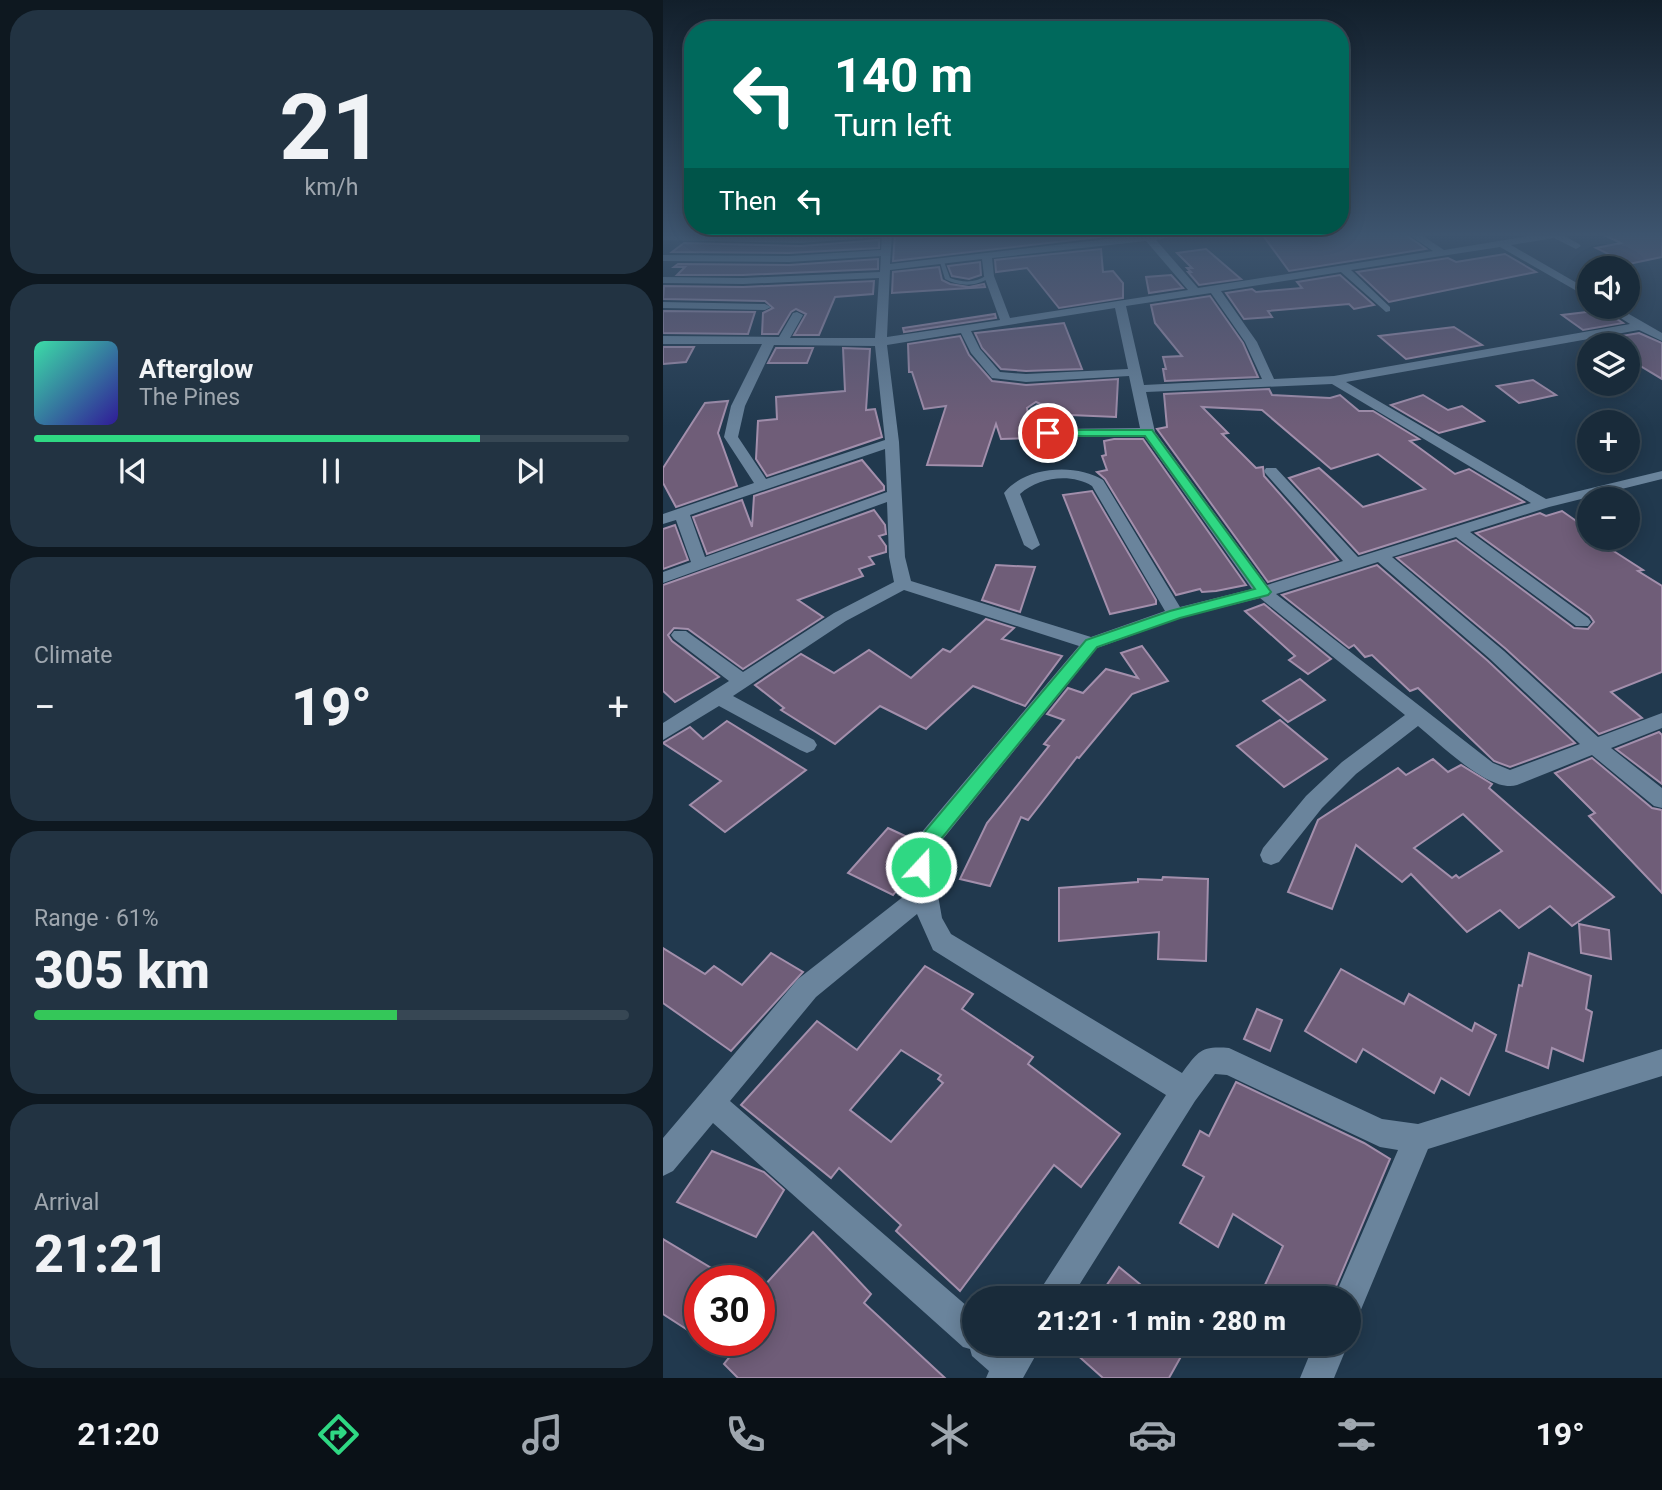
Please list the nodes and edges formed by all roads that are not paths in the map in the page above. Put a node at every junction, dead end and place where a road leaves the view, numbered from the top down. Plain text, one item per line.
1 (884, 298) edge
2 (997, 298) edge
3 (1165, 298) edge
4 (1221, 298) edge
5 (1375, 298) edge
6 (663, 305) edge
7 (1120, 306) junction
8 (765, 307) dead end
9 (1386, 309) dead end
10 (797, 315) dead end
11 (1629, 319) edge
12 (1007, 324) junction
13 (1641, 326) junction
14 (965, 330) junction
15 (1662, 338) edge
16 (663, 340) edge
17 (775, 342) junction
18 (881, 342) junction
19 (1133, 372) junction
20 (1334, 380) junction
21 (1270, 383) junction
22 (1137, 389) junction
23 (1037, 408) dead end
24 (1148, 432) junction
25 (892, 442) junction
26 (1271, 471) dead end
27 (1662, 475) edge
28 (762, 484) junction
29 (892, 495) junction
30 (1544, 504) junction
31 (668, 516) edge
32 (1458, 531) junction
33 (1032, 545) dead end
34 (1380, 555) junction
35 (1354, 563) junction
36 (700, 565) junction
37 (663, 578) edge
38 (903, 584) junction
39 (1263, 592) junction
40 (1175, 614) junction
41 (1582, 622) dead end
42 (680, 635) dead end
43 (1091, 644) junction
44 (741, 680) junction
45 (718, 697) junction
46 (1419, 715) junction
47 (1662, 720) edge
48 (663, 733) edge
49 (807, 745) dead end
50 (1595, 746) junction
51 (1662, 800) edge
52 (1271, 855) dead end
53 (926, 893) junction
54 (1662, 1062) edge
55 (1185, 1091) junction
56 (711, 1103) junction
57 (1418, 1138) junction
58 (663, 1161) edge
59 (1061, 1286) edge
60 (1355, 1286) edge
61 (962, 1324) edge
62 (1326, 1356) edge
63 (1316, 1378) edge

1 - 18 street
2 - 12 street
3 - 7 street
4 - 21 street
5 - 9 street
6 - 8 street
7 - 12 street
7 - 19 street
10 - 17 street
11 - 13 street
12 - 14 street
13 - 15 street
13 - 20 street
14 - 18 street
14 - 19 street
16 - 17 street
17 - 18 street
17 - 28 street
18 - 25 street
19 - 22 street
20 - 21 street
20 - 30 street
21 - 22 street
22 - 24 street
23 - 24 street
24 - 39 street
25 - 28 street
25 - 29 street
26 - 35 street
27 - 30 street
28 - 31 street
29 - 36 street
29 - 38 street
30 - 32 street
31 - 36 street
32 - 34 street
32 - 41 street
33 - 40 street
34 - 35 street
34 - 50 street
35 - 39 street
36 - 37 street
38 - 43 street
38 - 44 street
39 - 40 street
39 - 46 street
40 - 43 street
42 - 44 street
43 - 53 street
44 - 45 street
45 - 48 street
45 - 49 street
46 - 50 street
46 - 52 street
47 - 50 street
50 - 51 street
53 - 55 street
53 - 56 street
54 - 57 street
55 - 57 street
55 - 59 street
56 - 58 street
56 - 61 street
57 - 60 street
62 - 63 street

